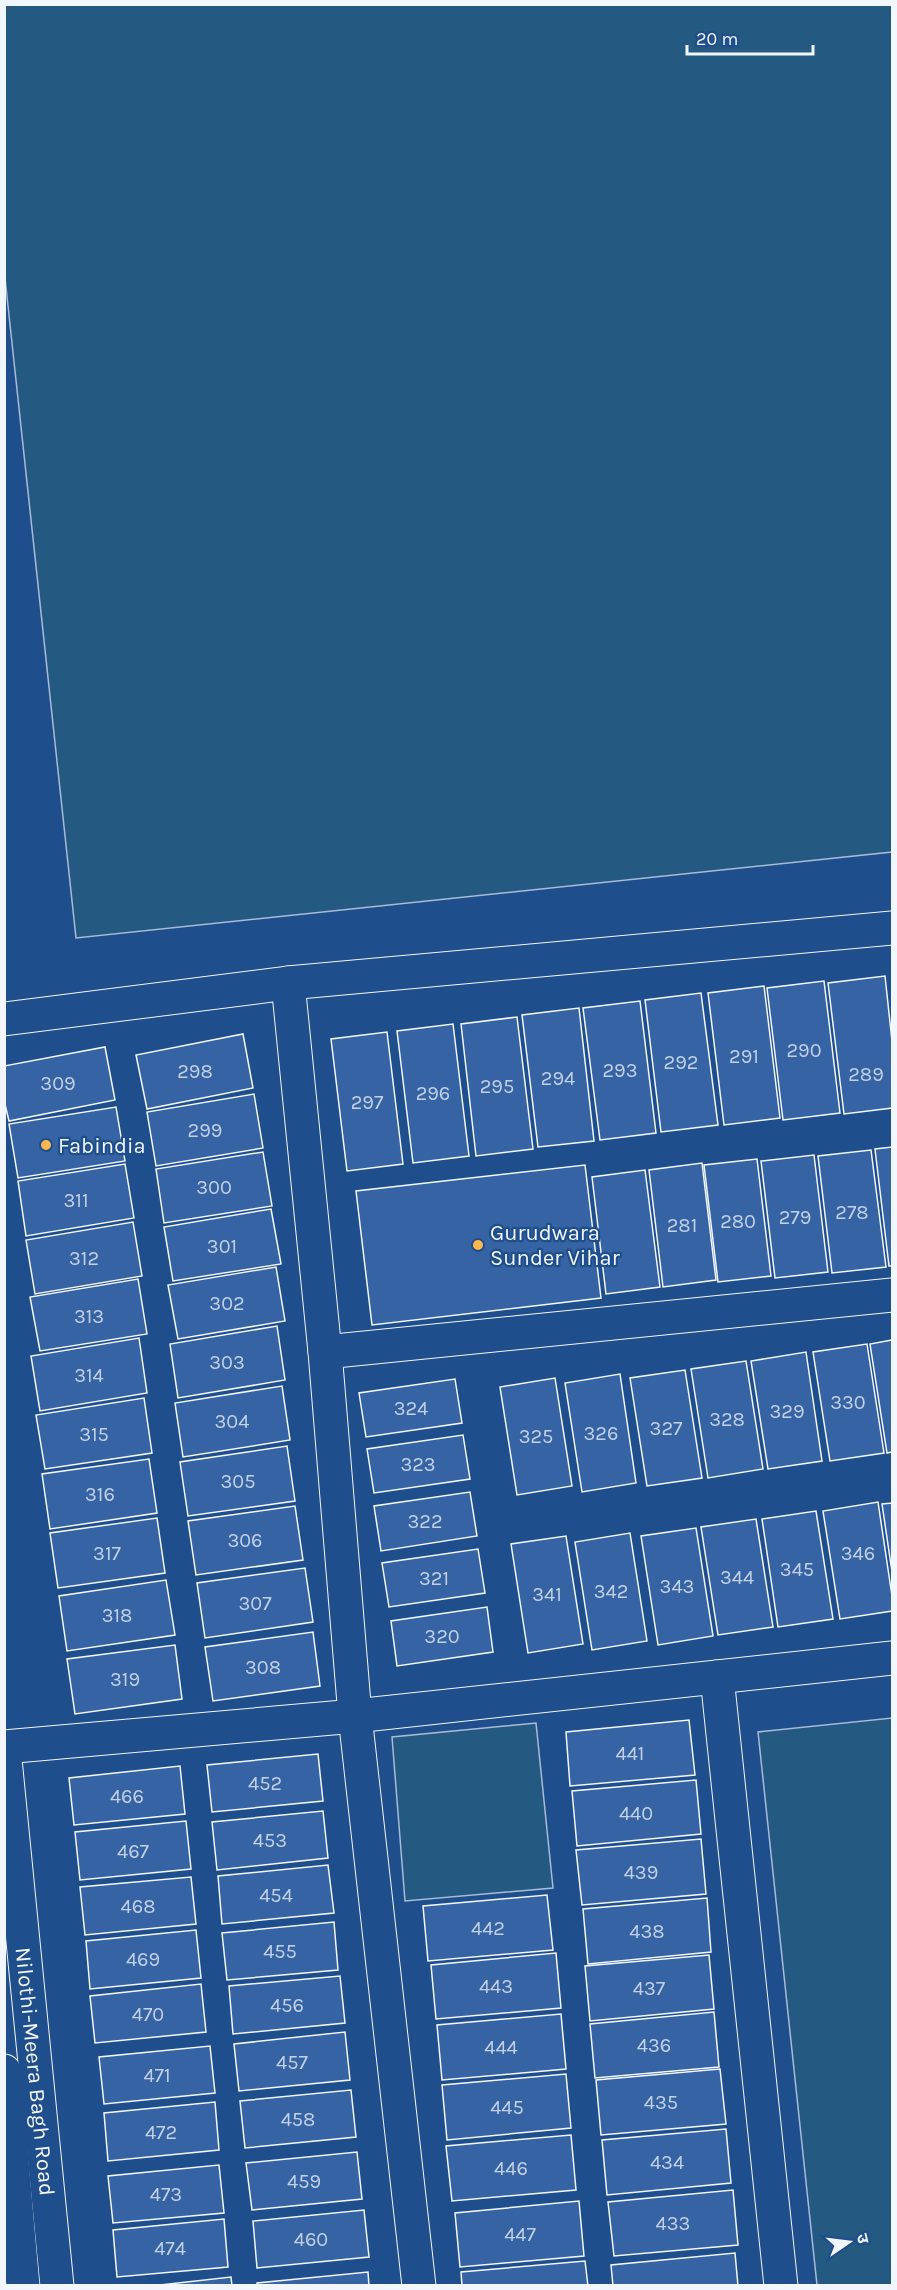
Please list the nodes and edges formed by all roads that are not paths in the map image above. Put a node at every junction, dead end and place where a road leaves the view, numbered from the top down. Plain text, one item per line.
1 (892, 928) edge
2 (288, 983) junction
3 (4, 1019) edge
4 (892, 1295) edge
5 (325, 1352) junction
6 (892, 1658) edge
7 (717, 1677) junction
8 (355, 1716) junction
9 (4, 1748) edge
10 (4, 2071) edge
11 (23, 2286) edge
12 (57, 2286) edge
13 (419, 2286) edge
14 (782, 2286) edge

1 - 2 street
2 - 3 street
2 - 5 street
4 - 5 street
5 - 8 street
6 - 7 street
7 - 8 street
7 - 14 street
8 - 9 street
8 - 13 street
9 - 12 street, Nilothi-Meera Bagh Road
10 - 11 street, Nilothi-Meera Bagh Road

